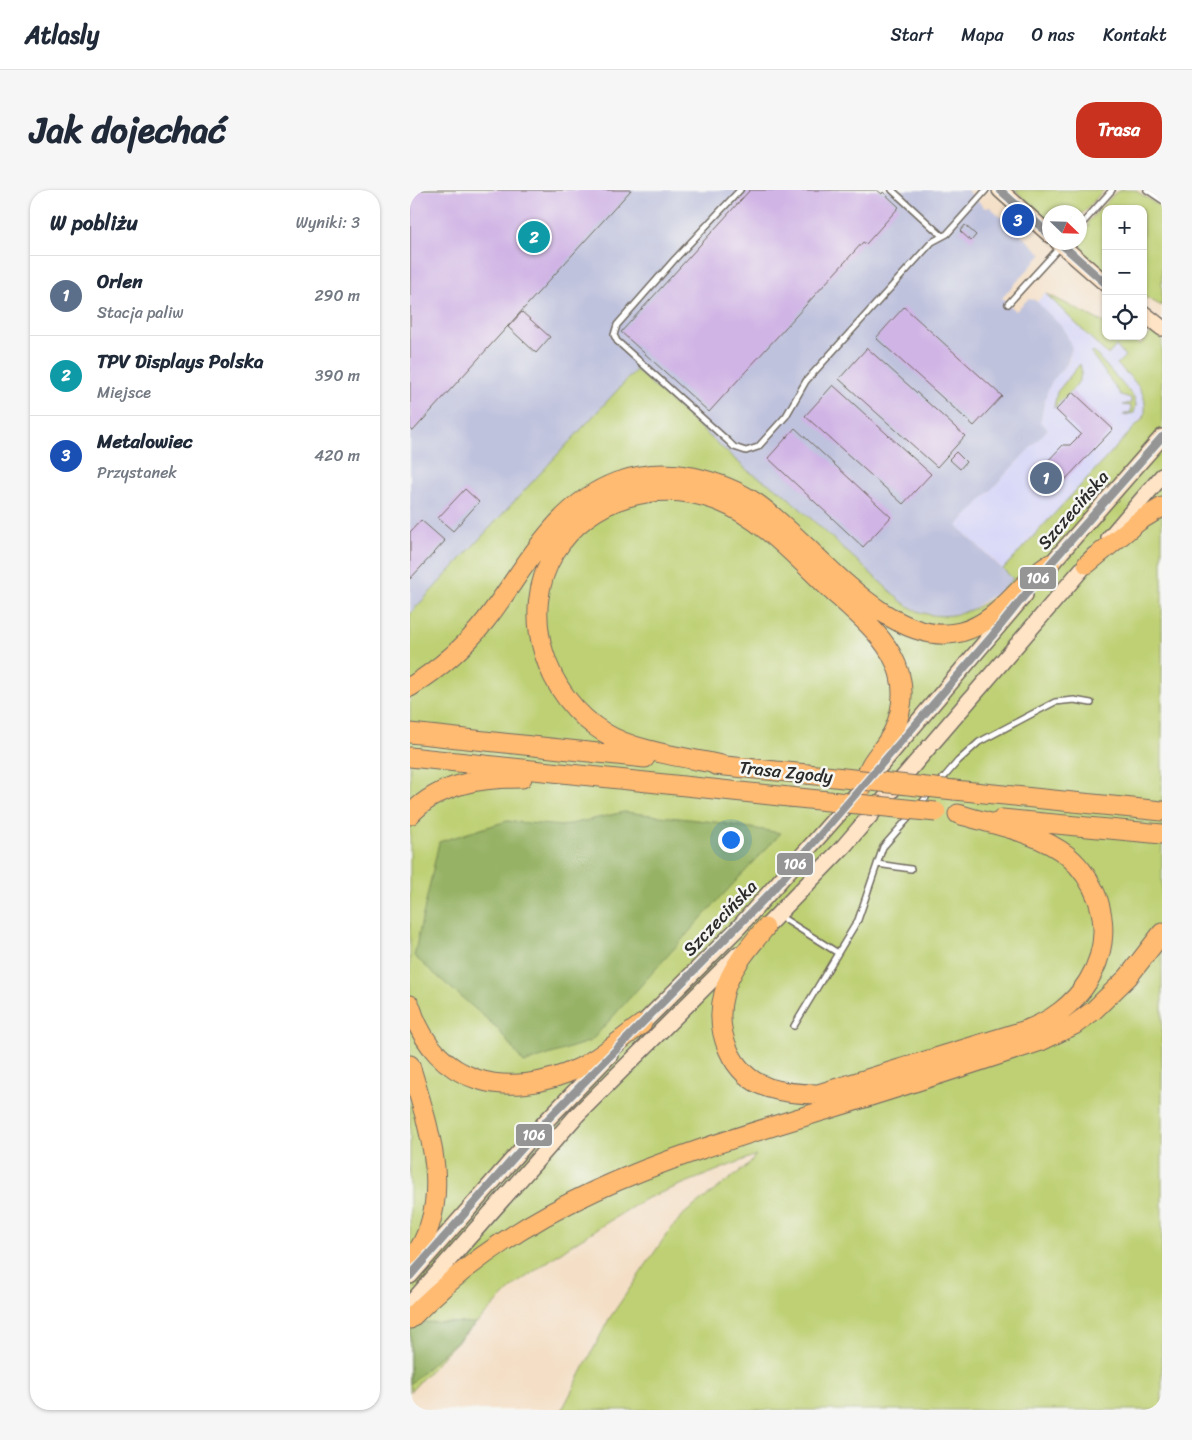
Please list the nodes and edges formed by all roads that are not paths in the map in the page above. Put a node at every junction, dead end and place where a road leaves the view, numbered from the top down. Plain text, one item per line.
1 (740, 190) edge
2 (892, 190) edge
3 (986, 190) edge
4 (1000, 190) edge
5 (1112, 190) edge
6 (1147, 190) edge
7 (1155, 192) edge
8 (1162, 200) edge
9 (1087, 218) edge
10 (1042, 228) edge
11 (942, 236) junction
12 (1056, 250) edge
13 (1068, 250) edge
14 (1102, 280) edge
15 (1008, 304) dead end
16 (1147, 309) edge
17 (1147, 316) edge
18 (1162, 316) edge
19 (1162, 328) edge
20 (1162, 437) edge
21 (1162, 476) edge
22 (1162, 507) edge
23 (1050, 564) junction
24 (1087, 564) junction
25 (410, 687) edge
26 (1090, 703) dead end
27 (410, 733) edge
28 (410, 757) edge
29 (726, 766) junction
30 (606, 777) junction
31 (861, 788) junction
32 (1161, 811) edge
33 (958, 814) junction
34 (410, 815) edge
35 (1162, 834) edge
36 (877, 864) junction
37 (910, 869) dead end
38 (772, 921) junction
39 (1162, 933) edge
40 (838, 953) junction
41 (410, 1005) edge
42 (642, 1024) junction
43 (794, 1026) dead end
44 (410, 1065) edge
45 (410, 1262) edge
46 (410, 1276) edge
47 (410, 1304) edge
48 (410, 1319) edge

1 - 11 lane
2 - 11 lane
3 - 11 lane
4 - 10 main road
5 - 9 lane
6 - 7 lane
7 - 8 lane
12 - 15 lane
13 - 14 main road
16 - 18 main road
17 - 19 main road
20 - 23 main road, Szczecińska
21 - 24 main road
22 - 24 highway
23 - 25 highway
23 - 31 main road, Szczecińska
24 - 38 main road
26 - 36 lane
27 - 29 highway, Trasa Zgody
28 - 30 highway, Trasa Zgody
29 - 31 highway
29 - 32 highway, Trasa Zgody, bridge
30 - 33 highway, Trasa Zgody, bridge
30 - 34 highway
31 - 42 main road, Szczecińska
33 - 35 highway, Trasa Zgody
33 - 38 highway
36 - 37 lane
36 - 40 lane
38 - 40 lane
38 - 47 main road
39 - 48 highway
40 - 43 lane
41 - 42 highway
42 - 46 main road, Szczecińska
44 - 45 highway

